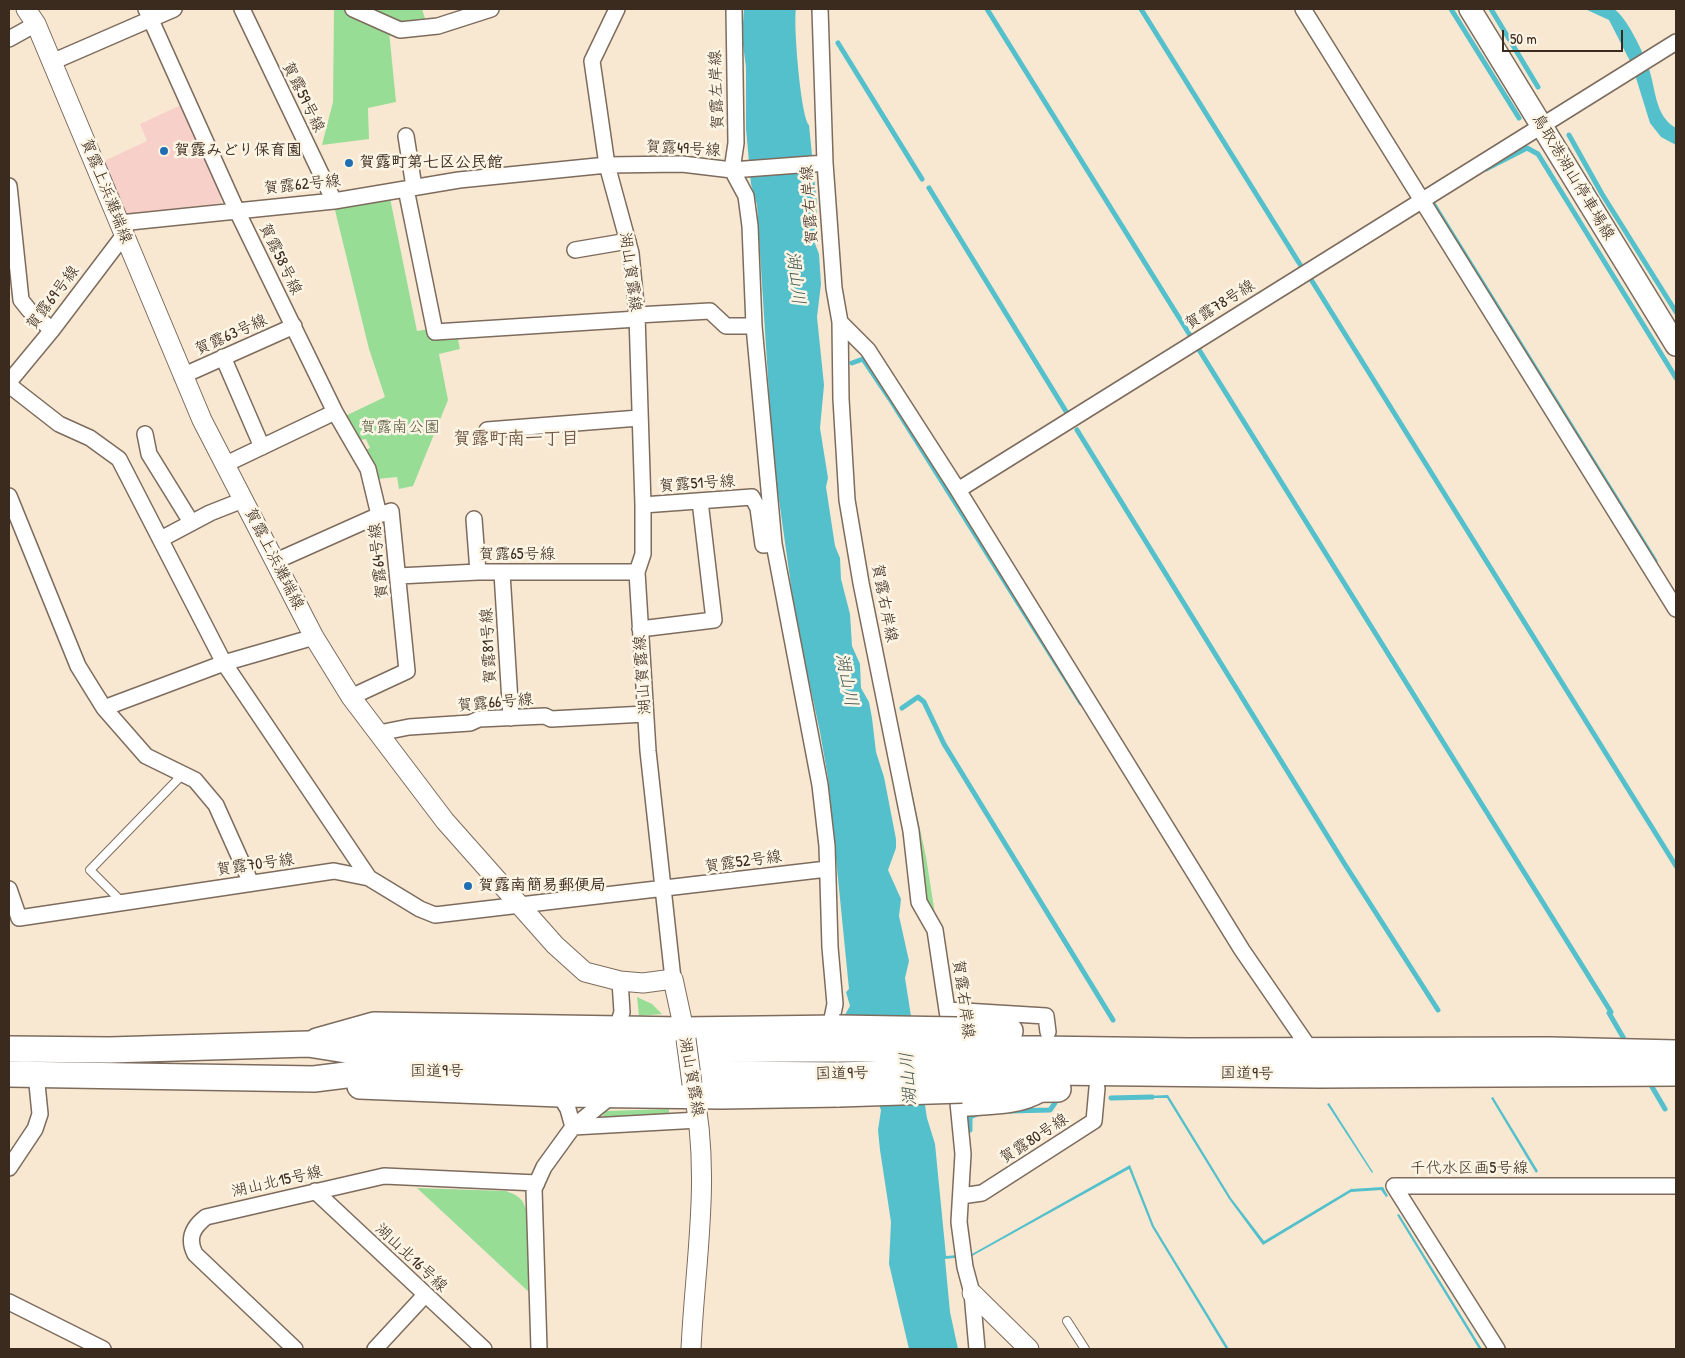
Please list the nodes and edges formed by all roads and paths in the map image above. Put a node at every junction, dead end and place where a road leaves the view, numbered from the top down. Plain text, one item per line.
1 (174, 9) edge
2 (242, 9) edge
3 (353, 9) edge
4 (491, 9) edge
5 (617, 9) edge
6 (734, 9) edge
7 (820, 9) edge
8 (1303, 9) edge
9 (1470, 9) edge
10 (148, 14) edge
11 (31, 16) edge
12 (9, 39) edge
13 (1676, 42) edge
14 (52, 62) junction
15 (1542, 124) junction
16 (406, 136) dead end
17 (820, 164) junction
18 (607, 165) junction
19 (732, 170) junction
20 (9, 186) edge
21 (410, 188) junction
22 (1421, 200) junction
23 (334, 201) junction
24 (236, 209) junction
25 (122, 229) junction
26 (628, 241) junction
27 (575, 250) dead end
28 (637, 317) junction
29 (840, 322) junction
30 (294, 326) junction
31 (754, 326) junction
32 (52, 330) junction
33 (1676, 345) edge
34 (223, 357) junction
35 (182, 376) junction
36 (10, 378) edge
37 (335, 412) junction
38 (639, 418) junction
39 (487, 430) dead end
40 (144, 434) dead end
41 (262, 447) junction
42 (224, 465) junction
43 (958, 490) junction
44 (9, 496) edge
45 (243, 500) junction
46 (700, 501) junction
47 (643, 505) junction
48 (379, 515) junction
49 (474, 519) dead end
50 (191, 522) junction
51 (161, 539) junction
52 (774, 544) junction
53 (276, 561) junction
54 (478, 572) junction
55 (637, 572) junction
56 (502, 573) junction
57 (398, 576) junction
58 (1676, 609) edge
59 (640, 629) junction
60 (314, 637) junction
61 (224, 663) junction
62 (351, 698) junction
63 (104, 708) junction
64 (646, 714) junction
65 (511, 718) junction
66 (379, 733) junction
67 (183, 774) junction
68 (827, 869) junction
69 (369, 878) junction
70 (251, 883) junction
71 (9, 889) edge
72 (664, 890) junction
73 (122, 902) junction
74 (518, 905) junction
75 (673, 979) junction
76 (620, 981) junction
77 (617, 1028) junction
78 (684, 1034) junction
79 (836, 1035) junction
80 (308, 1044) junction
81 (9, 1049) edge
82 (1310, 1050) junction
83 (1676, 1053) edge
84 (958, 1060) junction
85 (1188, 1062) junction
86 (1676, 1073) edge
87 (9, 1074) edge
88 (36, 1074) junction
89 (314, 1079) junction
90 (839, 1084) junction
91 (1098, 1088) junction
92 (694, 1090) junction
93 (559, 1094) junction
94 (615, 1094) junction
95 (699, 1120) junction
96 (573, 1127) junction
97 (9, 1168) edge
98 (537, 1183) junction
99 (1676, 1186) edge
100 (315, 1191) junction
101 (961, 1196) junction
102 (972, 1293) junction
103 (426, 1295) junction
104 (9, 1302) edge
105 (1067, 1321) dead end
106 (103, 1349) edge
107 (295, 1349) edge
108 (375, 1349) edge
109 (484, 1349) edge
110 (539, 1349) edge
111 (691, 1349) edge
112 (977, 1349) edge
113 (1029, 1349) edge
114 (1085, 1349) edge
115 (1497, 1349) edge

1 - 10 street
2 - 23 street, 賀露59号線
3 - 4 street
5 - 18 street, 湖山賀露線
6 - 19 street, 賀露左岸線
7 - 17 street, 賀露右岸線
8 - 22 street
9 - 15 main road, 鳥取港湖山停車場線
10 - 14 street
10 - 24 street, 賀露58号線
11 - 12 street
11 - 14 street, 賀露上浜灘端線
13 - 15 street, 賀露78号線
14 - 25 street, 賀露上浜灘端線
15 - 22 street, 賀露78号線
15 - 33 main road, 鳥取港湖山停車場線
16 - 21 street
17 - 19 street, 賀露49号線
17 - 29 street, 賀露右岸線
18 - 19 street, 賀露49号線
18 - 21 street, 賀露62号線
18 - 26 street, 湖山賀露線
19 - 31 street
20 - 32 street
21 - 23 street, 賀露62号線
21 - 28 street
22 - 43 street, 賀露78号線
22 - 58 street
23 - 24 street, 賀露62号線
24 - 25 street, 賀露62号線
24 - 30 street, 賀露58号線
25 - 32 street, 賀露69号線
25 - 35 street, 賀露上浜灘端線
26 - 27 street
26 - 28 street, 湖山賀露線
28 - 31 street
28 - 38 street, 湖山賀露線
29 - 43 street
29 - 84 street, 賀露右岸線
30 - 34 street, 賀露63号線
30 - 37 street, 賀露58号線
31 - 52 street
32 - 36 street, 賀露69号線
34 - 35 street, 賀露63号線
34 - 41 street
35 - 42 street, 賀露上浜灘端線
36 - 51 street
37 - 41 street
37 - 48 street, 賀露58号線
38 - 39 street
38 - 47 street, 湖山賀露線
40 - 50 street
41 - 42 street
42 - 45 street, 賀露上浜灘端線
43 - 82 street
44 - 63 street
45 - 50 street
45 - 53 street, 賀露上浜灘端線
46 - 47 street, 賀露51号線
46 - 52 street, 賀露51号線
46 - 59 street
47 - 55 street, 湖山賀露線
48 - 53 street, 賀露64号線
48 - 57 street, 賀露64号線
49 - 54 street
50 - 51 street
51 - 61 street
52 - 68 street
53 - 60 street, 賀露上浜灘端線
54 - 56 street, 賀露65号線
54 - 57 street, 賀露65号線
55 - 56 street, 賀露65号線
55 - 59 street, 湖山賀露線
56 - 65 street, 賀露81号線
57 - 62 street, 賀露64号線
59 - 64 street, 湖山賀露線
60 - 61 street
60 - 62 street, 賀露上浜灘端線
61 - 63 street
61 - 69 street
62 - 66 street, 賀露上浜灘端線
63 - 67 street
64 - 65 street, 賀露66号線
64 - 72 street, 湖山賀露線
65 - 66 street, 賀露66号線
66 - 74 street, 賀露上浜灘端線
67 - 70 street
67 - 73 lane
68 - 72 street, 賀露52号線
68 - 79 street
69 - 70 street, 賀露70号線
69 - 74 street, 賀露70号線
70 - 73 street, 賀露70号線
71 - 73 street, 賀露70号線
72 - 74 street, 賀露52号線
72 - 75 street, 湖山賀露線
74 - 76 street, 賀露上浜灘端線
75 - 76 street, 賀露上浜灘端線
75 - 78 street, 湖山賀露線
76 - 77 street
77 - 78 highway
77 - 80 highway
78 - 79 highway
78 - 92 street, 湖山賀露線, bridge
79 - 80 highway, 国道9号
79 - 84 highway, bridge
80 - 81 highway, 国道9号
82 - 83 highway, 国道9号
82 - 85 highway, 国道9号
84 - 85 highway, 国道9号
84 - 85 highway
84 - 90 highway, bridge
84 - 91 highway
84 - 101 street, 賀露右岸線
85 - 86 highway, 国道9号
85 - 91 highway
87 - 88 highway, 国道9号
88 - 89 highway, 国道9号
88 - 97 street
89 - 90 highway, 国道9号
89 - 93 highway
90 - 92 highway
91 - 101 street, 賀露80号線
92 - 94 highway
92 - 95 street, 湖山賀露線
93 - 94 highway
93 - 96 street
94 - 96 street
95 - 96 street
95 - 111 street, 湖山賀露線
96 - 98 street
98 - 100 street, 湖山北15号線
98 - 110 street
99 - 115 street, 千代水区画5号線
100 - 103 street, 湖山北16号線
100 - 107 street, 湖山北15号線
101 - 102 street, 賀露右岸線
102 - 112 street, 賀露右岸線
102 - 113 street
103 - 108 street
103 - 109 street, 湖山北16号線
104 - 106 street
105 - 114 lane

